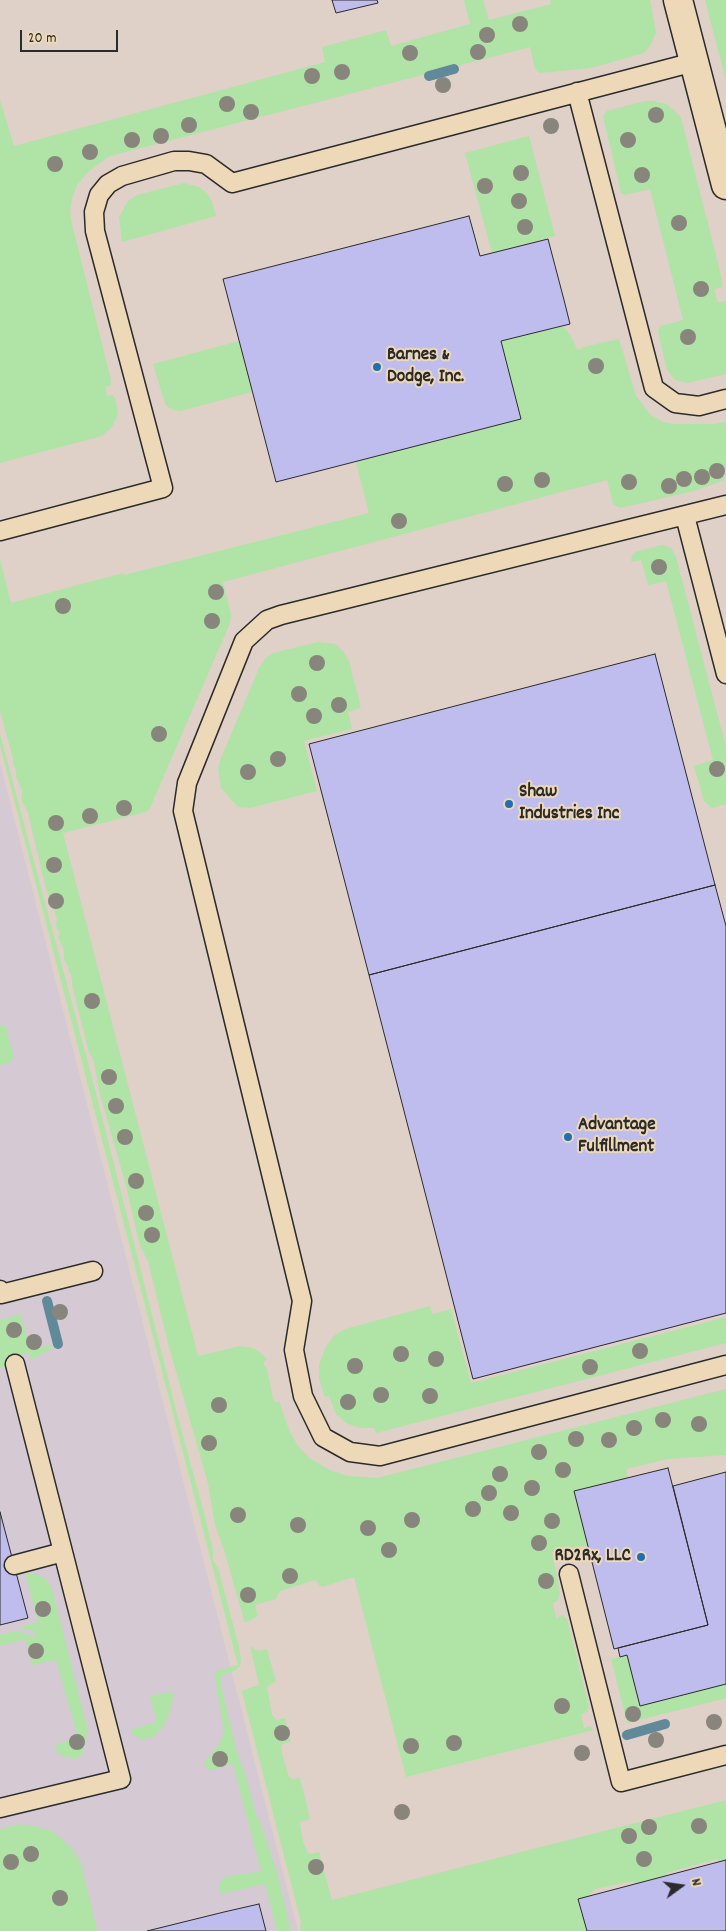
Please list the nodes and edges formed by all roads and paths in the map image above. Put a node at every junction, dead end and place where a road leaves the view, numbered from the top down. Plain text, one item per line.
1 (678, 0) edge
2 (694, 62) junction
3 (577, 92) junction
4 (726, 185) edge
5 (726, 399) edge
6 (726, 505) edge
7 (685, 516) junction
8 (0, 531) edge
9 (726, 674) edge
10 (93, 1271) dead end
11 (0, 1290) edge
12 (15, 1364) dead end
13 (726, 1365) edge
14 (63, 1552) junction
15 (14, 1565) dead end
16 (569, 1574) dead end
17 (726, 1756) edge
18 (0, 1808) edge

1 - 2 street
2 - 3 lane
2 - 4 street
3 - 5 lane
3 - 8 lane
6 - 7 lane
7 - 9 lane
7 - 13 lane
10 - 11 lane
12 - 14 lane
14 - 15 lane
14 - 18 lane
16 - 17 lane

